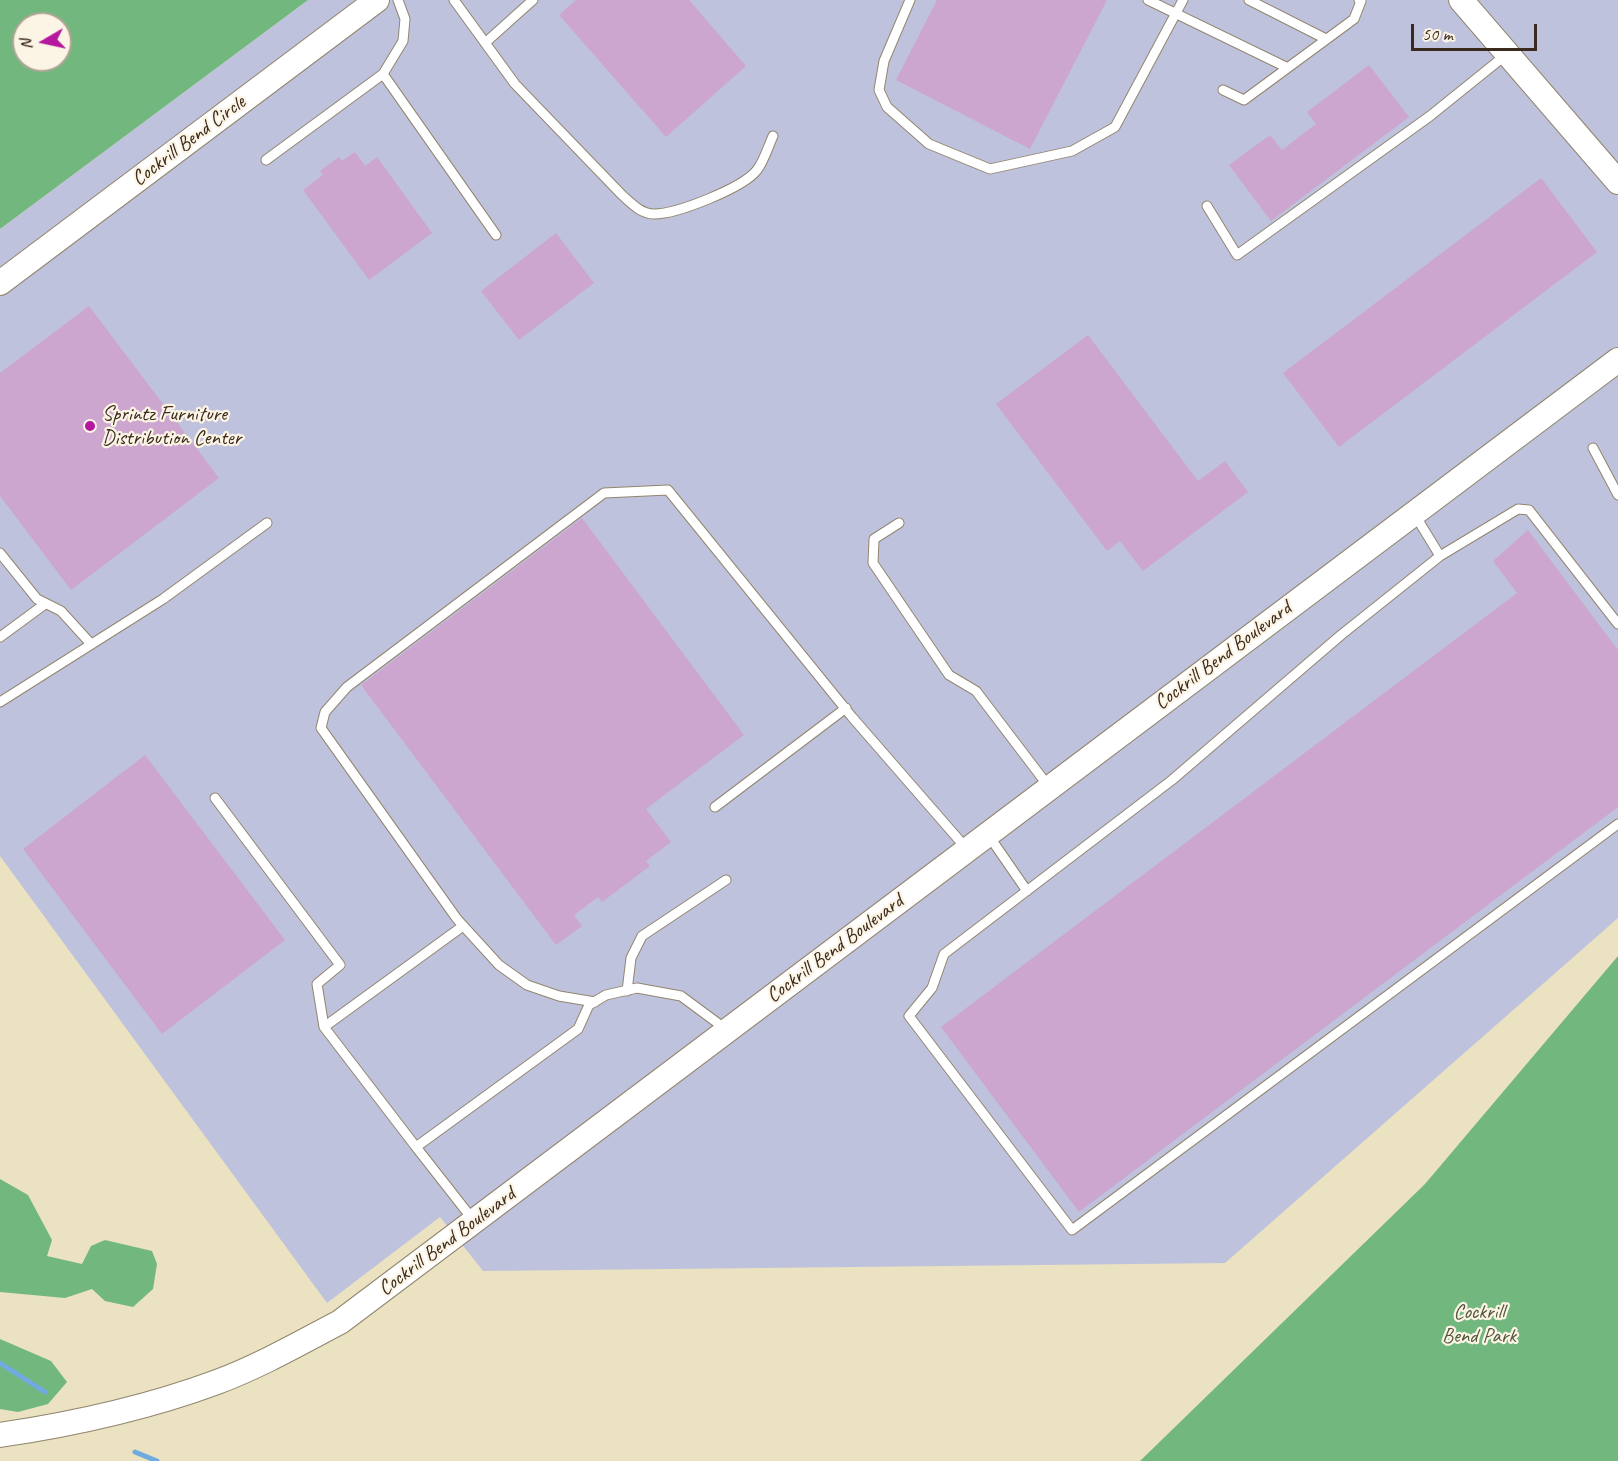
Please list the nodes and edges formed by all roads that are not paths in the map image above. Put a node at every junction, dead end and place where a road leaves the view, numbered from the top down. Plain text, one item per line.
1 (377, 0) edge
2 (398, 0) edge
3 (454, 0) edge
4 (533, 0) edge
5 (910, 0) edge
6 (1148, 0) edge
7 (1183, 0) edge
8 (1249, 0) edge
9 (1359, 0) edge
10 (1461, 0) edge
11 (1176, 14) junction
12 (1326, 39) junction
13 (485, 43) junction
14 (1508, 54) junction
15 (1286, 67) junction
16 (383, 75) junction
17 (1223, 90) dead end
18 (773, 136) dead end
19 (266, 160) dead end
20 (1618, 182) edge
21 (1207, 206) dead end
22 (496, 235) dead end
23 (0, 283) edge
24 (1618, 360) edge
25 (1593, 448) dead end
26 (1618, 495) edge
27 (1413, 513) junction
28 (899, 523) dead end
29 (267, 524) dead end
30 (0, 553) edge
31 (1440, 556) junction
32 (45, 604) junction
33 (1618, 624) edge
34 (0, 637) edge
35 (91, 644) junction
36 (0, 702) edge
37 (846, 708) junction
38 (1049, 787) junction
39 (215, 798) dead end
40 (715, 807) dead end
41 (1618, 824) edge
42 (988, 834) junction
43 (968, 849) junction
44 (726, 879) dead end
45 (1027, 891) junction
46 (463, 926) junction
47 (627, 991) junction
48 (595, 1002) junction
49 (324, 1027) junction
50 (727, 1030) junction
51 (416, 1147) junction
52 (474, 1221) junction
53 (0, 1435) edge

1 - 23 street, Cockrill Bend Circle
2 - 16 lane
3 - 13 lane
4 - 13 lane
5 - 11 lane
6 - 11 lane
7 - 11 lane
8 - 12 lane
9 - 12 lane
10 - 14 street
11 - 15 lane
12 - 15 lane
13 - 18 lane
14 - 20 street
14 - 21 lane
15 - 17 lane
16 - 19 lane
16 - 22 lane
24 - 27 street, Cockrill Bend Boulevard
25 - 26 lane
27 - 31 lane
27 - 38 street, Cockrill Bend Boulevard
28 - 38 lane
29 - 35 lane
30 - 32 lane
31 - 33 lane
31 - 45 lane
32 - 34 lane
32 - 35 lane
35 - 36 lane
37 - 40 lane
37 - 43 lane
37 - 46 lane
38 - 42 street, Cockrill Bend Boulevard
39 - 49 lane
41 - 45 lane
42 - 43 street, Cockrill Bend Boulevard
42 - 45 lane
43 - 50 street, Cockrill Bend Boulevard
44 - 47 lane
46 - 48 lane
46 - 49 lane
47 - 48 lane
47 - 50 lane
48 - 51 lane
49 - 51 lane
50 - 52 street, Cockrill Bend Boulevard
51 - 52 lane
52 - 53 street, Cockrill Bend Boulevard

